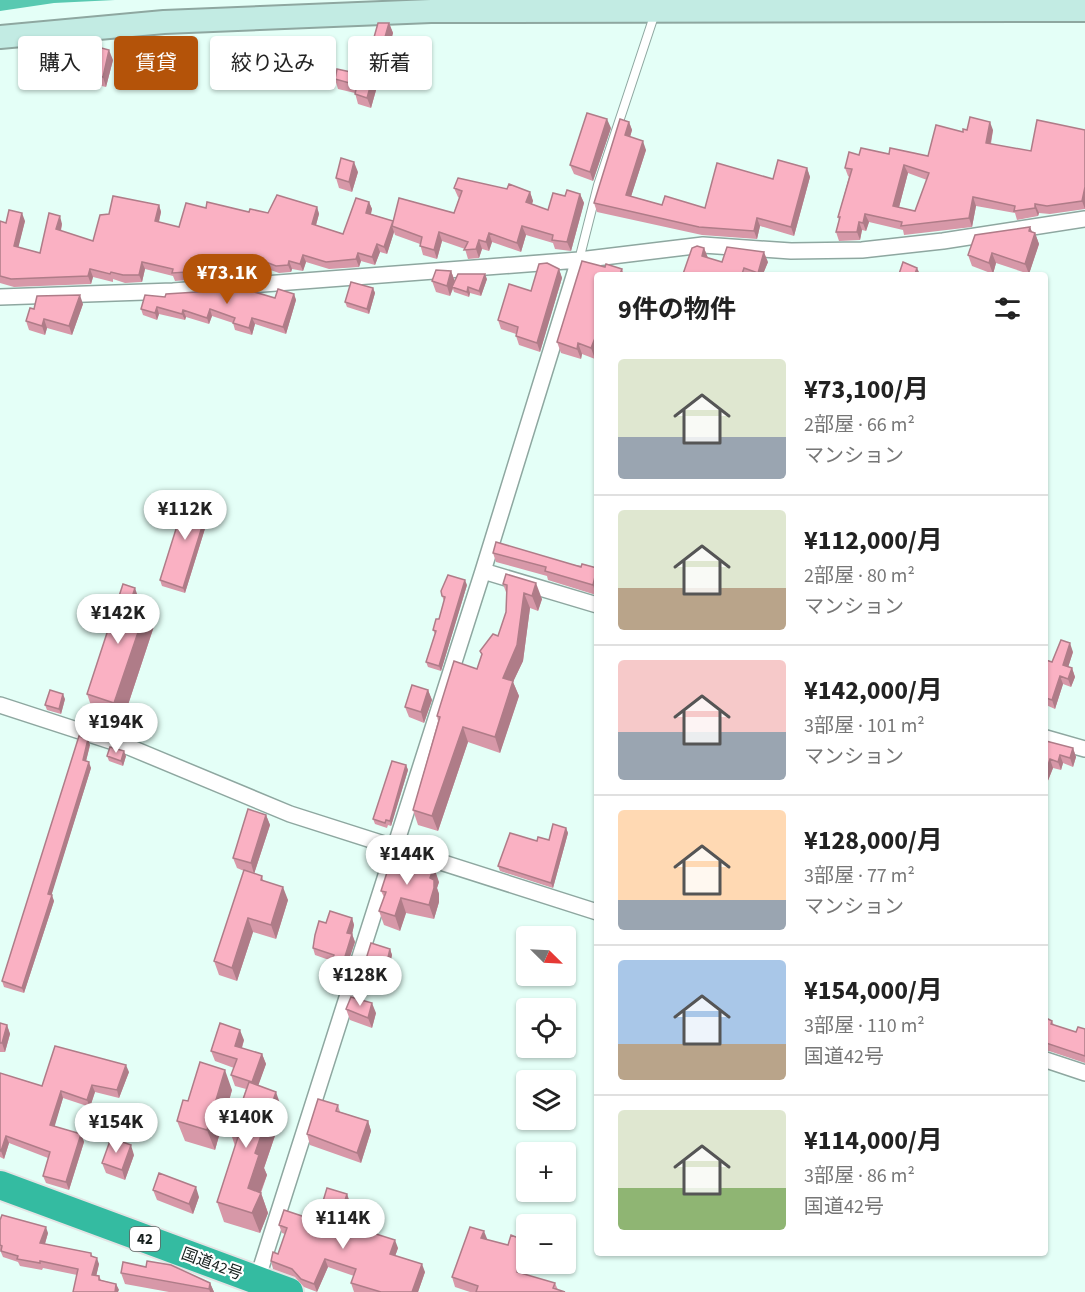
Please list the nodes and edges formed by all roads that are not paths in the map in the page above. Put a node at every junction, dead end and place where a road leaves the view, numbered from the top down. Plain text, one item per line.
1 (1085, 10) edge
2 (656, 11) junction
3 (0, 37) edge
4 (1085, 219) edge
5 (579, 260) junction
6 (0, 297) edge
7 (483, 571) junction
8 (594, 603) edge
9 (0, 705) edge
10 (1048, 739) edge
11 (1085, 749) edge
12 (396, 846) junction
13 (594, 911) edge
14 (1048, 1061) edge
15 (1085, 1073) edge
16 (0, 1185) edge
17 (0, 1205) edge
18 (249, 1286) edge
19 (289, 1292) edge

1 - 2 street
2 - 3 street
2 - 5 lane
4 - 5 street
5 - 6 street
5 - 7 street
7 - 8 street
7 - 12 street
9 - 12 street
10 - 11 street
12 - 13 street
12 - 18 street
14 - 15 street
16 - 18 highway, 国道42号 / 42
17 - 18 highway, 国道42号 / 42
18 - 19 highway, 国道42号 / 42

